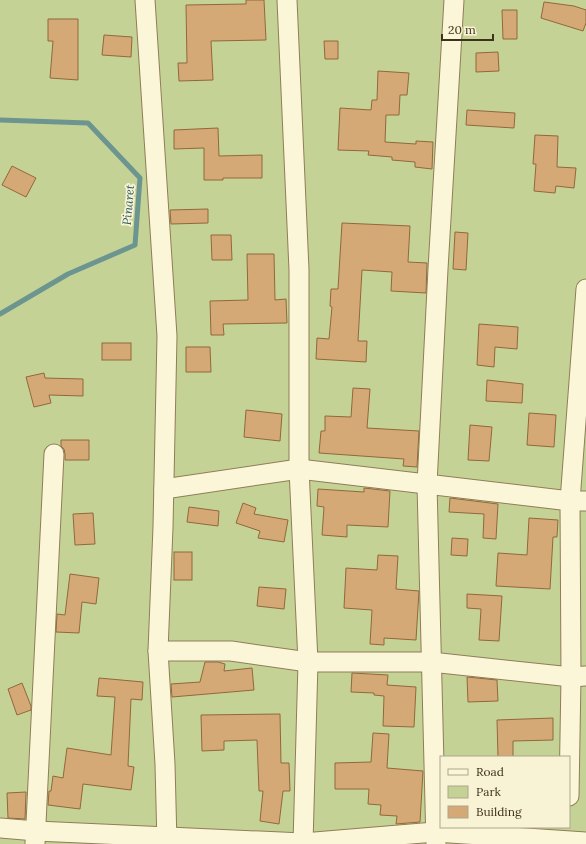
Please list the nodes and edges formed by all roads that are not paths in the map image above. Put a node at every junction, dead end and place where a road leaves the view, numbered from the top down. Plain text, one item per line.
1 (145, 0) edge
2 (287, 0) edge
3 (454, 0) edge
4 (586, 289) edge
5 (54, 454) dead end
6 (299, 469) junction
7 (427, 484) junction
8 (164, 489) junction
9 (578, 501) edge
10 (158, 651) junction
11 (308, 662) junction
12 (431, 662) junction
13 (578, 677) edge
14 (570, 783) edge
15 (0, 828) edge
16 (36, 838) edge
17 (436, 838) edge
18 (573, 838) edge
19 (166, 840) edge
20 (303, 844) edge

1 - 8 street
2 - 6 street
3 - 7 street
4 - 9 street
5 - 16 street
6 - 7 street
6 - 8 street
6 - 11 street
7 - 9 street
7 - 12 street
8 - 10 street
9 - 13 street
10 - 11 street
10 - 19 street
11 - 12 street
11 - 20 street
12 - 13 street
12 - 17 street
13 - 14 street
15 - 16 street
16 - 19 street
17 - 18 street
17 - 20 street
19 - 20 street

